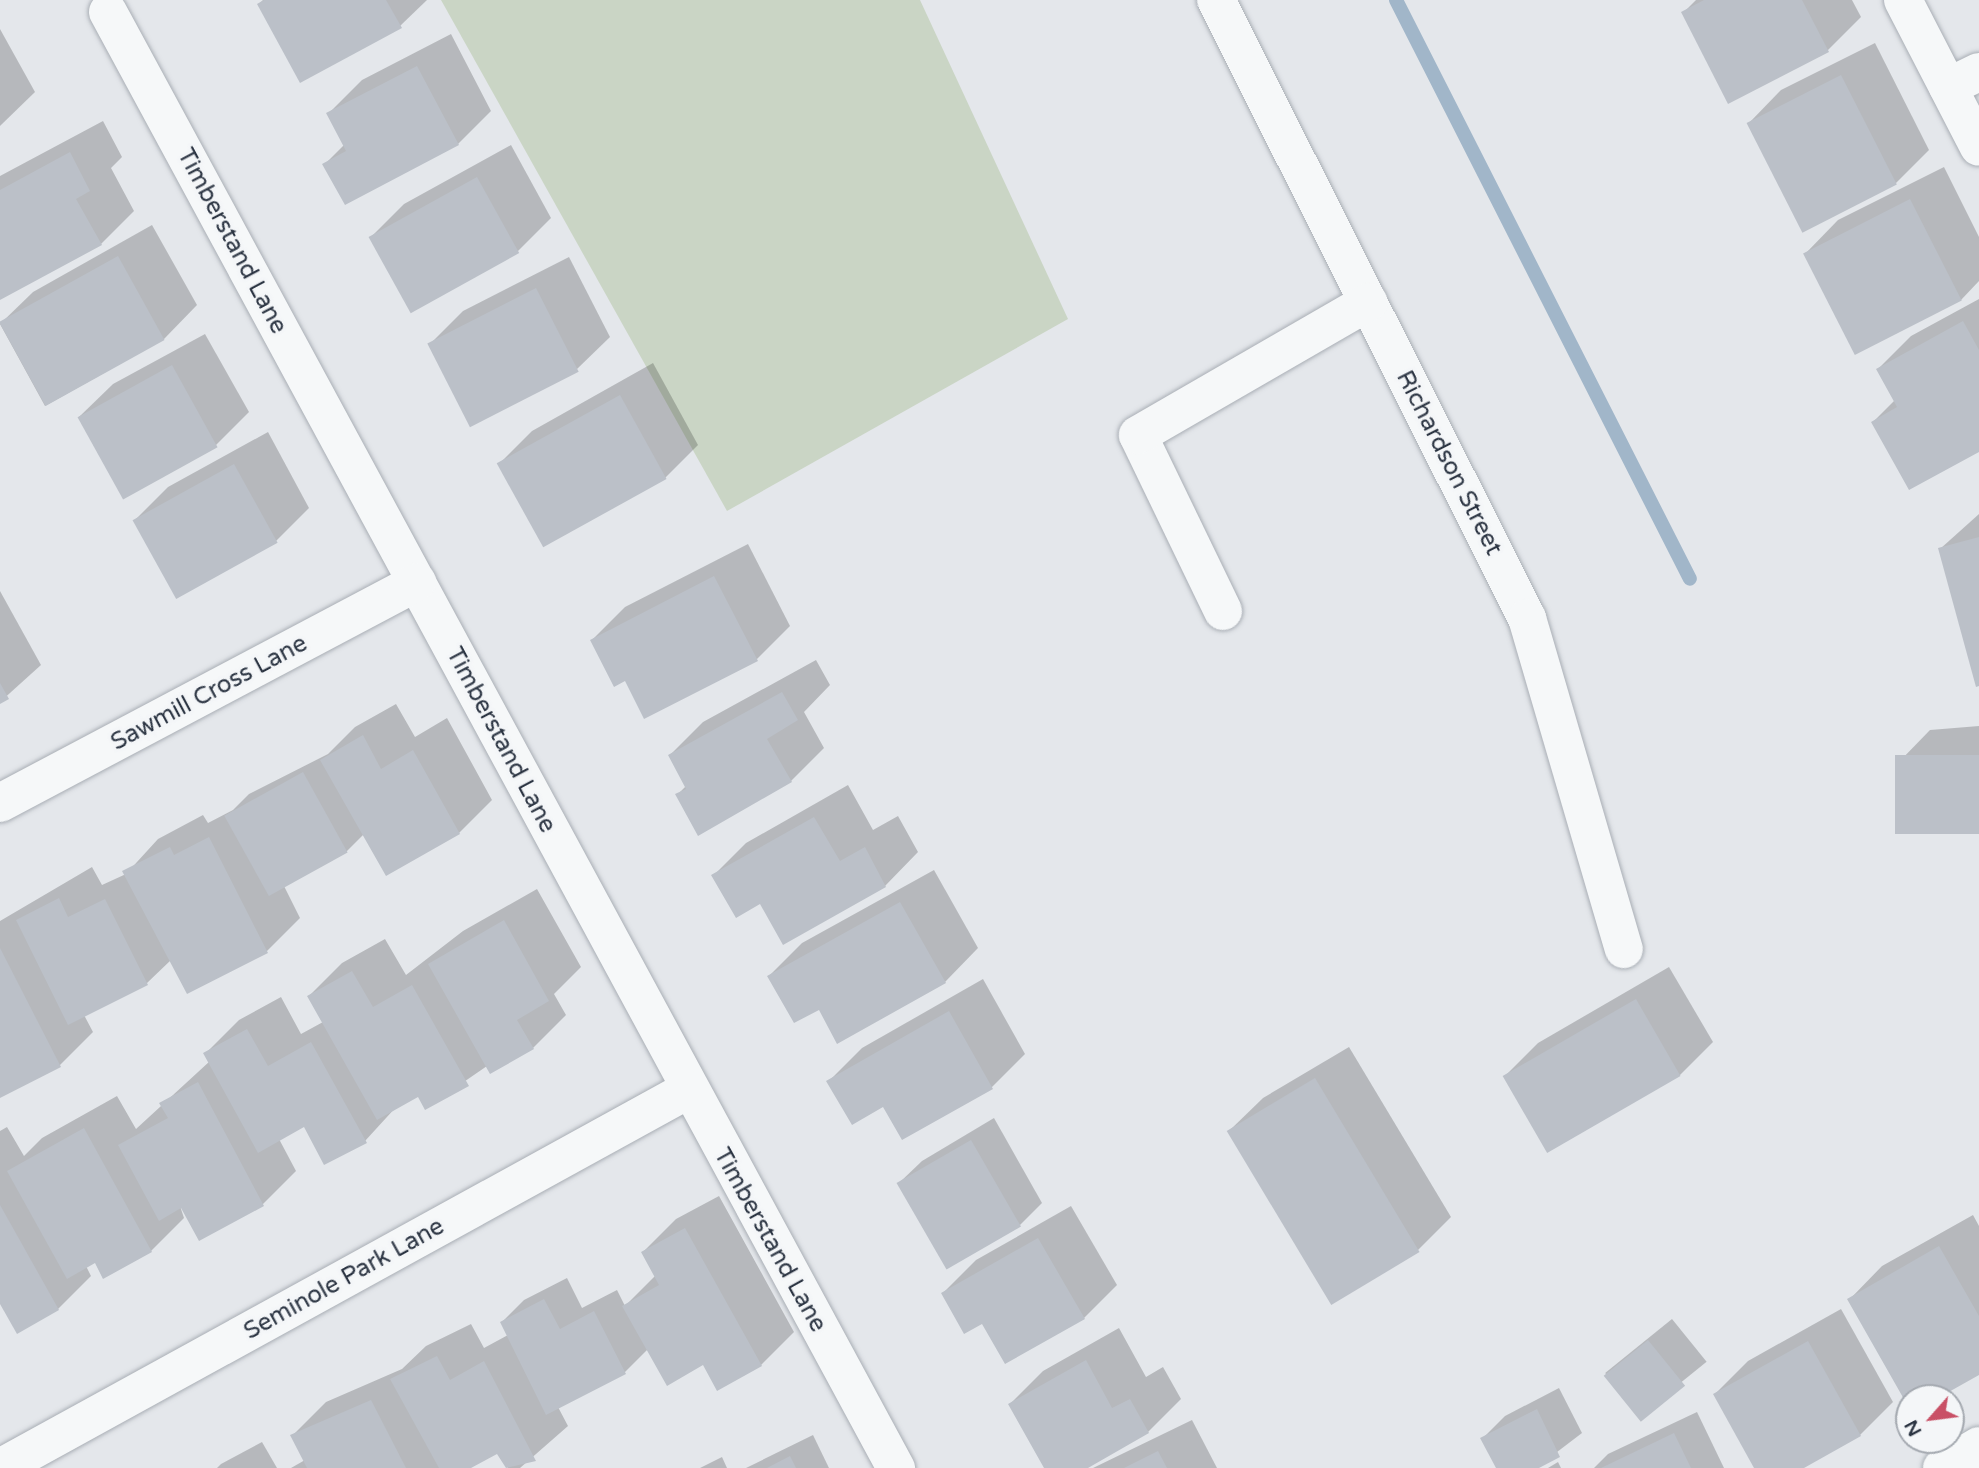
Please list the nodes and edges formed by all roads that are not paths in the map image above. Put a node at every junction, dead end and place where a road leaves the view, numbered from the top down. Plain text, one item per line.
1 (1216, 0) edge
2 (1903, 0) edge
3 (108, 12) dead end
4 (1964, 80) edge
5 (1979, 147) edge
6 (1368, 302) junction
7 (417, 582) junction
8 (1223, 611) dead end
9 (0, 803) edge
10 (1624, 948) dead end
11 (688, 1090) junction
12 (1979, 1446) edge
13 (0, 1468) edge
14 (896, 1468) edge
15 (1942, 1468) edge

1 - 6 street, Richardson Street
2 - 4 street
3 - 7 street, Timberstand Lane
4 - 5 street
6 - 8 street
6 - 10 street, Richardson Street
7 - 9 street, Sawmill Cross Lane
7 - 11 street, Timberstand Lane
11 - 13 street, Seminole Park Lane
11 - 14 street, Timberstand Lane
12 - 15 street

